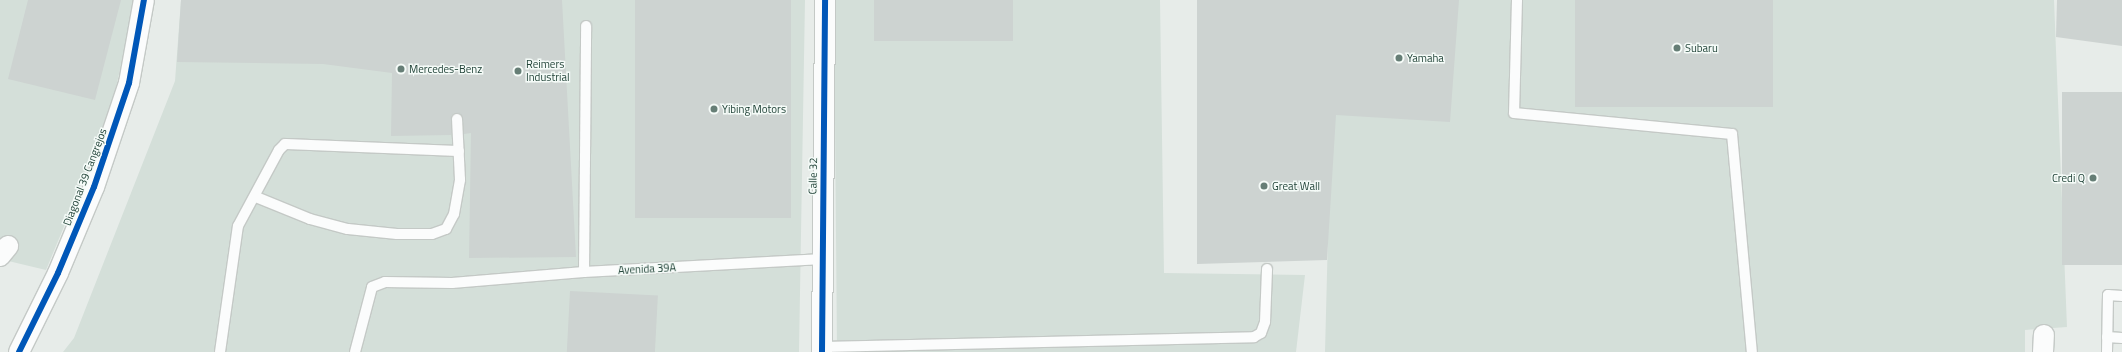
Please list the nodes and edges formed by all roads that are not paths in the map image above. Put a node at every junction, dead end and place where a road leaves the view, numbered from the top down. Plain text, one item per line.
1 (144, 0) edge
2 (825, 0) edge
3 (1517, 0) edge
4 (586, 26) dead end
5 (456, 119) dead end
6 (459, 151) junction
7 (256, 196) junction
8 (822, 259) junction
9 (1267, 269) dead end
10 (584, 272) junction
11 (2122, 296) edge
12 (2107, 337) junction
13 (2122, 338) edge
14 (822, 350) edge
15 (19, 352) edge
16 (220, 352) edge
17 (355, 352) edge
18 (1752, 352) edge
19 (2107, 352) edge

1 - 15 street, Diagonal 39 Cangrejos
2 - 8 street, Calle 32
3 - 18 lane
4 - 10 lane
5 - 6 lane
6 - 7 lane
6 - 7 lane
7 - 16 lane
8 - 10 lane, Avenida 39A
8 - 14 street, Calle 32
9 - 14 lane
10 - 17 lane, Avenida 39A
11 - 12 lane
12 - 13 lane
12 - 19 lane

